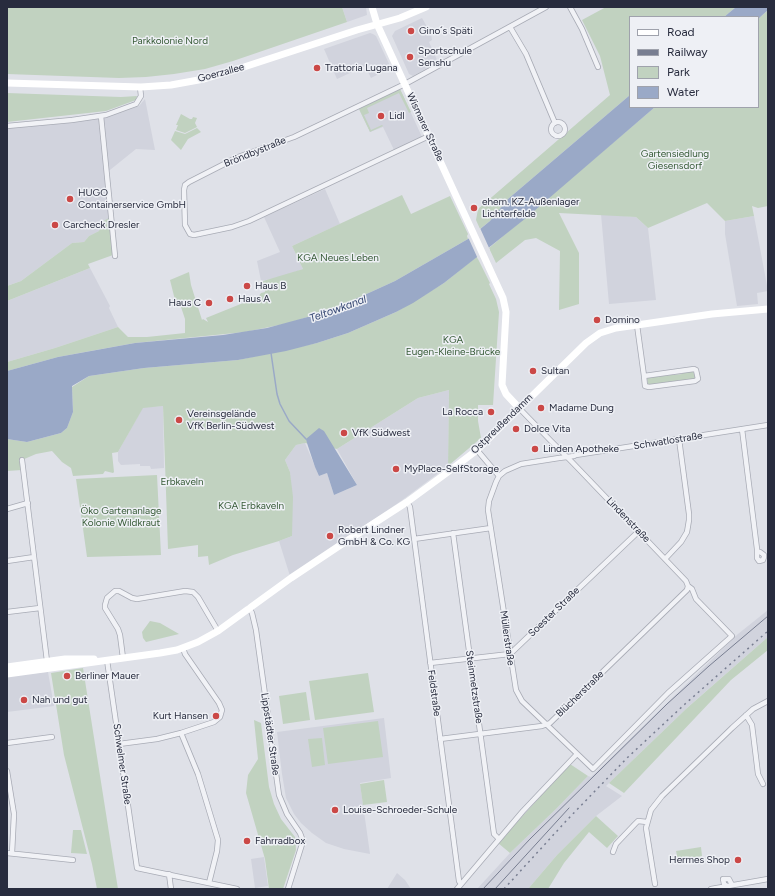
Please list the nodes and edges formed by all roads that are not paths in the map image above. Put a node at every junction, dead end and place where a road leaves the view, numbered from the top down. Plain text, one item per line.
1 (372, 7) edge
2 (426, 7) edge
3 (546, 7) edge
4 (570, 7) edge
5 (377, 24) junction
6 (510, 27) junction
7 (598, 67) dead end
8 (7, 84) edge
9 (405, 84) junction
10 (140, 87) junction
11 (101, 116) junction
12 (555, 123) dead end
13 (7, 126) edge
14 (429, 136) junction
15 (115, 256) dead end
16 (768, 309) edge
17 (637, 325) junction
18 (644, 376) junction
19 (519, 408) junction
20 (768, 425) edge
21 (742, 429) junction
22 (679, 439) junction
23 (476, 450) junction
24 (567, 457) junction
25 (22, 460) dead end
26 (499, 476) junction
27 (407, 502) junction
28 (28, 503) junction
29 (7, 509) edge
30 (491, 528) junction
31 (639, 531) junction
32 (453, 533) junction
33 (414, 539) junction
34 (758, 552) dead end
35 (34, 558) junction
36 (666, 559) junction
37 (7, 561) edge
38 (688, 586) junction
39 (40, 608) junction
40 (250, 608) junction
41 (7, 612) edge
42 (218, 631) junction
43 (183, 648) junction
44 (510, 654) junction
45 (123, 658) junction
46 (470, 659) junction
47 (107, 660) junction
48 (430, 663) junction
49 (48, 665) junction
50 (7, 667) edge
51 (7, 674) edge
52 (768, 701) edge
53 (746, 715) junction
54 (546, 725) junction
55 (181, 733) junction
56 (480, 734) junction
57 (52, 738) dead end
58 (440, 739) junction
59 (7, 743) edge
60 (119, 744) junction
61 (576, 754) junction
62 (593, 769) joint
63 (7, 771) edge
64 (763, 784) dead end
65 (647, 822) junction
66 (499, 839) junction
67 (613, 852) dead end
68 (9, 853) edge
69 (73, 860) dead end
70 (169, 874) junction
71 (768, 879) edge
72 (209, 883) junction
73 (461, 884) junction
74 (655, 884) dead end
75 (171, 889) edge
76 (237, 889) edge
77 (288, 889) edge
78 (457, 889) edge
79 (711, 889) edge

1 - 5 main road, Wismarer Straße
2 - 5 main road, Goerzallee
3 - 6 street
4 - 7 street
5 - 9 main road, Wismarer Straße
5 - 10 main road, Goerzallee
6 - 9 street
6 - 12 street
8 - 10 main road, Goerzallee
9 - 14 main road, Wismarer Straße
9 - 14 street, Bröndbystraße
10 - 11 street
11 - 13 street
11 - 15 street
14 - 19 main road, Wismarer Straße
16 - 17 main road, Ostpreußendamm
17 - 18 street
17 - 19 main road, Ostpreußendamm
18 - 18 street
19 - 23 main road, Ostpreußendamm
19 - 24 street, Lindenstraße
20 - 21 street, Schwatlostraße
21 - 22 street, Schwatlostraße
21 - 34 street
22 - 24 street, Schwatlostraße
22 - 36 street
23 - 26 street
23 - 27 main road, Ostpreußendamm
24 - 26 street
24 - 31 street, Lindenstraße
25 - 28 street
26 - 30 street, Müllerstraße
27 - 33 street, Feldstraße
27 - 40 main road, Ostpreußendamm
28 - 29 street
28 - 35 street
30 - 32 street
30 - 44 street, Müllerstraße
31 - 36 street, Lindenstraße
31 - 44 street, Soester Straße
32 - 33 street
32 - 46 street, Steinmetzstraße
33 - 48 street, Feldstraße
35 - 37 street
35 - 39 street
36 - 38 street, Lindenstraße
38 - 54 street, Blücherstraße
38 - 62 street, Lindenstraße
39 - 41 street
39 - 49 street
40 - 42 main road, Ostpreußendamm
40 - 77 street, Lippstädter Straße
42 - 43 main road, Ostpreußendamm
42 - 45 street
43 - 45 main road, Ostpreußendamm
43 - 55 street
44 - 46 street
44 - 54 street, Müllerstraße
45 - 47 main road, Ostpreußendamm
46 - 48 street
46 - 56 street, Steinmetzstraße
47 - 49 main road, Ostpreußendamm
47 - 60 street, Schwelmer Straße
48 - 58 street, Feldstraße
49 - 50 main road
49 - 51 main road
52 - 53 street
53 - 64 street
53 - 65 street
54 - 56 street, Blücherstraße
54 - 61 street, Müllerstraße
55 - 60 street
55 - 72 street
56 - 58 street, Blücherstraße
56 - 66 street, Steinmetzstraße
57 - 59 street
58 - 73 street, Feldstraße
60 - 70 street, Schwelmer Straße
61 - 62 street, Müllerstraße
61 - 66 street
63 - 68 street
65 - 67 street
65 - 74 street
66 - 73 street
68 - 69 street
70 - 72 street
70 - 75 street
71 - 79 street
72 - 76 street
73 - 78 street

